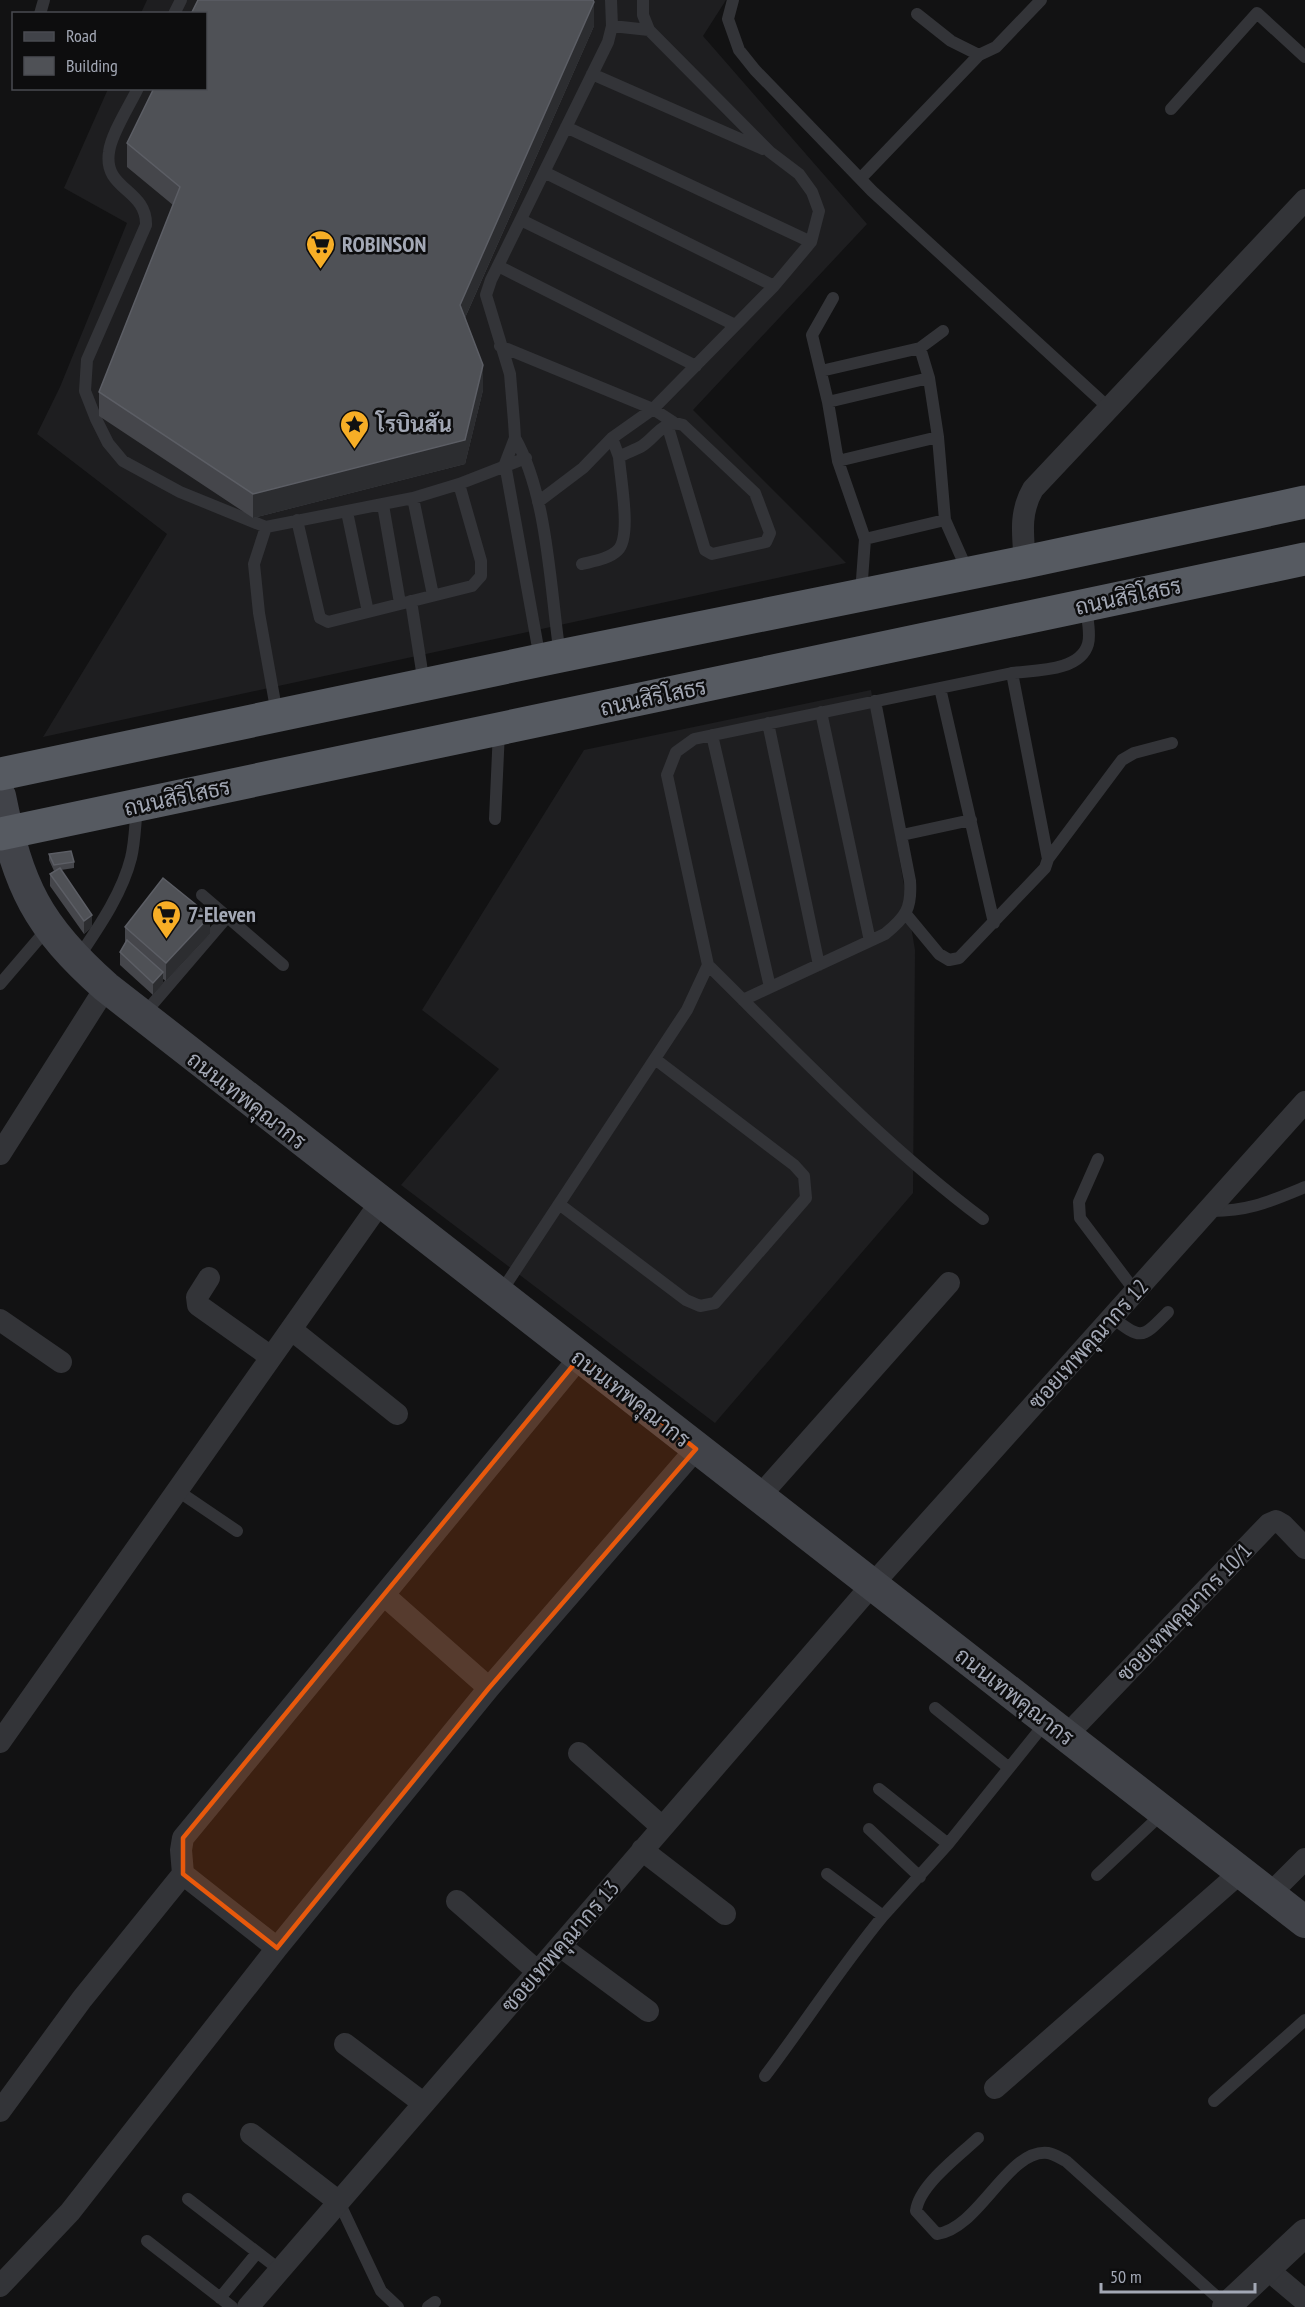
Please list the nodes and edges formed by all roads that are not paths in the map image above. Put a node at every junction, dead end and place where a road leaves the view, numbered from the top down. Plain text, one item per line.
1 (610, 0) edge
2 (643, 0) edge
3 (733, 0) edge
4 (1041, 0) edge
5 (1254, 0) edge
6 (1257, 13) junction
7 (917, 14) dead end
8 (612, 26) junction
9 (648, 30) junction
10 (978, 55) junction
11 (1305, 57) edge
12 (592, 74) junction
13 (137, 90) edge
14 (1171, 109) dead end
15 (566, 127) junction
16 (770, 152) junction
17 (544, 172) junction
18 (861, 178) junction
19 (1305, 200) edge
20 (521, 220) junction
21 (811, 242) junction
22 (498, 266) junction
23 (774, 286) junction
24 (832, 298) dead end
25 (735, 325) junction
26 (943, 332) dead end
27 (500, 346) junction
28 (920, 348) junction
29 (696, 366) junction
30 (821, 371) junction
31 (929, 378) junction
32 (828, 402) junction
33 (653, 409) junction
34 (1110, 409) junction
35 (670, 423) junction
36 (938, 436) junction
37 (514, 438) junction
38 (612, 438) junction
39 (619, 457) junction
40 (526, 458) junction
41 (838, 461) junction
42 (505, 464) junction
43 (459, 484) junction
44 (413, 498) junction
45 (1305, 501) edge
46 (538, 502) junction
47 (383, 506) junction
48 (347, 512) junction
49 (297, 520) junction
50 (945, 520) junction
51 (266, 527) junction
52 (865, 539) junction
53 (1305, 559) edge
54 (1025, 562) junction
55 (582, 564) dead end
56 (968, 572) junction
57 (433, 595) junction
58 (861, 595) junction
59 (405, 602) junction
60 (1086, 605) junction
61 (368, 612) junction
62 (550, 658) junction
63 (1012, 673) junction
64 (424, 686) junction
65 (940, 688) junction
66 (875, 701) junction
67 (821, 712) junction
68 (278, 717) junction
69 (768, 723) junction
70 (499, 729) junction
71 (712, 735) junction
72 (1172, 743) dead end
73 (0, 774) edge
74 (0, 796) edge
75 (137, 806) junction
76 (495, 819) dead end
77 (971, 820) junction
78 (4, 834) edge
79 (902, 835) junction
80 (1048, 859) junction
81 (202, 896) dead end
82 (905, 913) junction
83 (226, 917) junction
84 (994, 923) junction
85 (48, 928) junction
86 (870, 941) junction
87 (76, 961) junction
88 (819, 964) junction
89 (283, 965) dead end
90 (708, 965) junction
91 (0, 984) edge
92 (106, 987) junction
93 (770, 987) junction
94 (743, 1000) junction
95 (141, 1017) junction
96 (655, 1059) junction
97 (1305, 1102) edge
98 (0, 1154) edge
99 (1098, 1159) dead end
100 (1305, 1187) edge
101 (380, 1203) junction
102 (559, 1204) junction
103 (1207, 1211) junction
104 (983, 1219) dead end
105 (209, 1278) dead end
106 (950, 1283) dead end
107 (1135, 1291) junction
108 (499, 1295) junction
109 (1168, 1312) dead end
110 (1112, 1317) junction
111 (0, 1320) edge
112 (292, 1330) junction
113 (580, 1357) junction
114 (271, 1358) junction
115 (61, 1362) dead end
116 (397, 1414) dead end
117 (696, 1449) junction
118 (178, 1491) junction
119 (759, 1497) junction
120 (237, 1531) dead end
121 (1305, 1548) edge
122 (872, 1585) junction
123 (384, 1596) junction
124 (489, 1688) junction
125 (935, 1708) dead end
126 (1056, 1728) junction
127 (0, 1743) edge
128 (579, 1753) dead end
129 (1009, 1768) junction
130 (879, 1789) dead end
131 (1164, 1812) junction
132 (662, 1827) junction
133 (869, 1829) dead end
134 (948, 1844) junction
135 (642, 1850) junction
136 (1305, 1859) edge
137 (1241, 1872) junction
138 (183, 1874) junction
139 (827, 1874) dead end
140 (1097, 1875) dead end
141 (920, 1877) junction
142 (1270, 1894) junction
143 (457, 1901) dead end
144 (725, 1914) dead end
145 (883, 1916) junction
146 (1305, 1922) edge
147 (560, 1946) junction
148 (277, 1948) junction
149 (538, 1972) junction
150 (648, 2011) dead end
151 (1305, 2020) edge
152 (345, 2044) dead end
153 (765, 2076) dead end
154 (995, 2088) dead end
155 (1214, 2101) dead end
156 (423, 2103) junction
157 (0, 2111) edge
158 (251, 2134) dead end
159 (978, 2138) dead end
160 (188, 2199) dead end
161 (339, 2202) junction
162 (1305, 2233) edge
163 (147, 2241) dead end
164 (256, 2254) junction
165 (1267, 2269) junction
166 (280, 2270) junction
167 (0, 2286) edge
168 (220, 2298) junction
169 (1305, 2301) edge
170 (1227, 2306) edge
171 (232, 2307) edge
172 (248, 2307) edge
173 (398, 2307) edge

1 - 8 lane
2 - 9 lane
3 - 18 lane
4 - 10 lane
5 - 6 lane
6 - 11 lane
6 - 14 lane
7 - 10 lane
8 - 9 lane
8 - 12 lane
9 - 16 lane
10 - 18 lane
12 - 15 lane
12 - 16 lane
13 - 51 lane
15 - 17 lane
15 - 21 lane
16 - 21 lane
17 - 20 lane
17 - 23 lane
18 - 34 lane
19 - 34 street
20 - 22 lane
20 - 25 lane
21 - 23 lane
22 - 27 lane
22 - 29 lane
23 - 25 lane
24 - 30 lane
25 - 29 lane
26 - 28 lane
27 - 33 lane
27 - 37 lane
28 - 30 lane
28 - 31 lane
29 - 33 lane
30 - 32 lane
31 - 32 lane
31 - 36 lane
32 - 41 lane
33 - 35 lane
33 - 38 lane
34 - 54 street
35 - 35 lane
35 - 39 lane
36 - 41 lane
36 - 50 lane
37 - 40 lane
37 - 42 lane
38 - 39 lane
38 - 46 lane
39 - 55 lane
40 - 42 lane
40 - 46 lane
41 - 52 lane
42 - 43 lane
42 - 62 lane
43 - 44 lane
43 - 57 lane
44 - 47 lane
44 - 57 lane
45 - 54 highway
46 - 62 lane
47 - 48 lane
47 - 59 lane
48 - 49 lane
48 - 61 lane
49 - 51 lane
49 - 61 lane
50 - 52 lane
50 - 56 lane
51 - 68 lane
52 - 58 lane
53 - 60 highway, ถนนสิริโสธร
54 - 56 highway
56 - 58 highway
57 - 59 lane
58 - 62 highway
59 - 61 lane
59 - 64 lane
60 - 63 lane
60 - 70 highway, ถนนสิริโสธร
62 - 64 highway
63 - 65 lane
63 - 80 lane
64 - 68 highway
65 - 66 lane
65 - 77 lane
66 - 67 lane
66 - 79 lane
67 - 69 lane
67 - 86 lane
68 - 73 highway
69 - 71 lane
69 - 88 lane
70 - 75 highway, ถนนสิริโสธร
70 - 76 lane
71 - 90 lane
71 - 93 lane
72 - 80 lane
74 - 78 main road, ถนนเทพคุณากร
75 - 78 highway, ถนนสิริโสธร
75 - 87 lane
77 - 79 lane
77 - 84 lane
78 - 85 main road, ถนนเทพคุณากร
79 - 82 lane
80 - 84 lane
81 - 83 lane
82 - 84 lane
82 - 86 lane
83 - 89 lane
83 - 95 lane
85 - 87 main road, ถนนเทพคุณากร
85 - 91 lane
86 - 88 lane
87 - 92 main road, ถนนเทพคุณากร
88 - 93 lane
90 - 94 lane
90 - 96 lane
92 - 95 main road, ถนนเทพคุณากร
92 - 98 street
93 - 94 lane
94 - 104 lane
95 - 101 main road, ถนนเทพคุณากร
96 - 102 lane
96 - 102 lane
97 - 103 street, ซอยเทพคุณากร 12
99 - 107 lane
100 - 103 lane
101 - 108 main road, ถนนเทพคุณากร
101 - 112 street
102 - 108 lane
103 - 107 street, ซอยเทพคุณากร 12
105 - 114 street
106 - 119 street
107 - 110 street, ซอยเทพคุณากร 12
108 - 113 main road, ถนนเทพคุณากร
109 - 110 lane
110 - 122 street, ซอยเทพคุณากร 12
111 - 115 street
112 - 114 street
112 - 116 street
113 - 117 main road, ถนนเทพคุณากร
113 - 123 street
114 - 118 street
117 - 119 main road, ถนนเทพคุณากร
117 - 124 street
118 - 120 lane
118 - 127 street
119 - 122 main road, ถนนเทพคุณากร
121 - 126 street, ซอยเทพคุณากร 10/1
122 - 126 main road, ถนนเทพคุณากร
122 - 132 street, ซอยเทพคุณากร 13
123 - 124 street
123 - 138 street
124 - 148 street
125 - 129 lane
126 - 129 lane
126 - 131 main road, ถนนเทพคุณากร
128 - 132 street
129 - 134 lane
130 - 134 lane
131 - 137 main road, ถนนเทพคุณากร
131 - 140 lane
132 - 135 street, ซอยเทพคุณากร 13
133 - 141 lane
134 - 141 lane
135 - 144 street
135 - 147 street, ซอยเทพคุณากร 13
136 - 142 street
137 - 142 main road, ถนนเทพคุณากร
137 - 154 street
138 - 148 street
138 - 157 street
139 - 145 lane
141 - 145 lane
142 - 146 main road, ถนนเทพคุณากร
143 - 149 street
145 - 153 lane
147 - 149 street, ซอยเทพคุณากร 13
147 - 150 street
148 - 167 street
149 - 156 street, ซอยเทพคุณากร 13
151 - 155 lane
152 - 156 street
156 - 161 street, ซอยเทพคุณากร 13
158 - 161 street
159 - 170 lane
160 - 164 lane
161 - 166 street, ซอยเทพคุณากร 13
161 - 173 lane
162 - 165 street
163 - 168 lane
164 - 166 lane
164 - 168 lane
165 - 169 street
165 - 170 street
166 - 172 street, ซอยเทพคุณากร 13
168 - 171 lane

